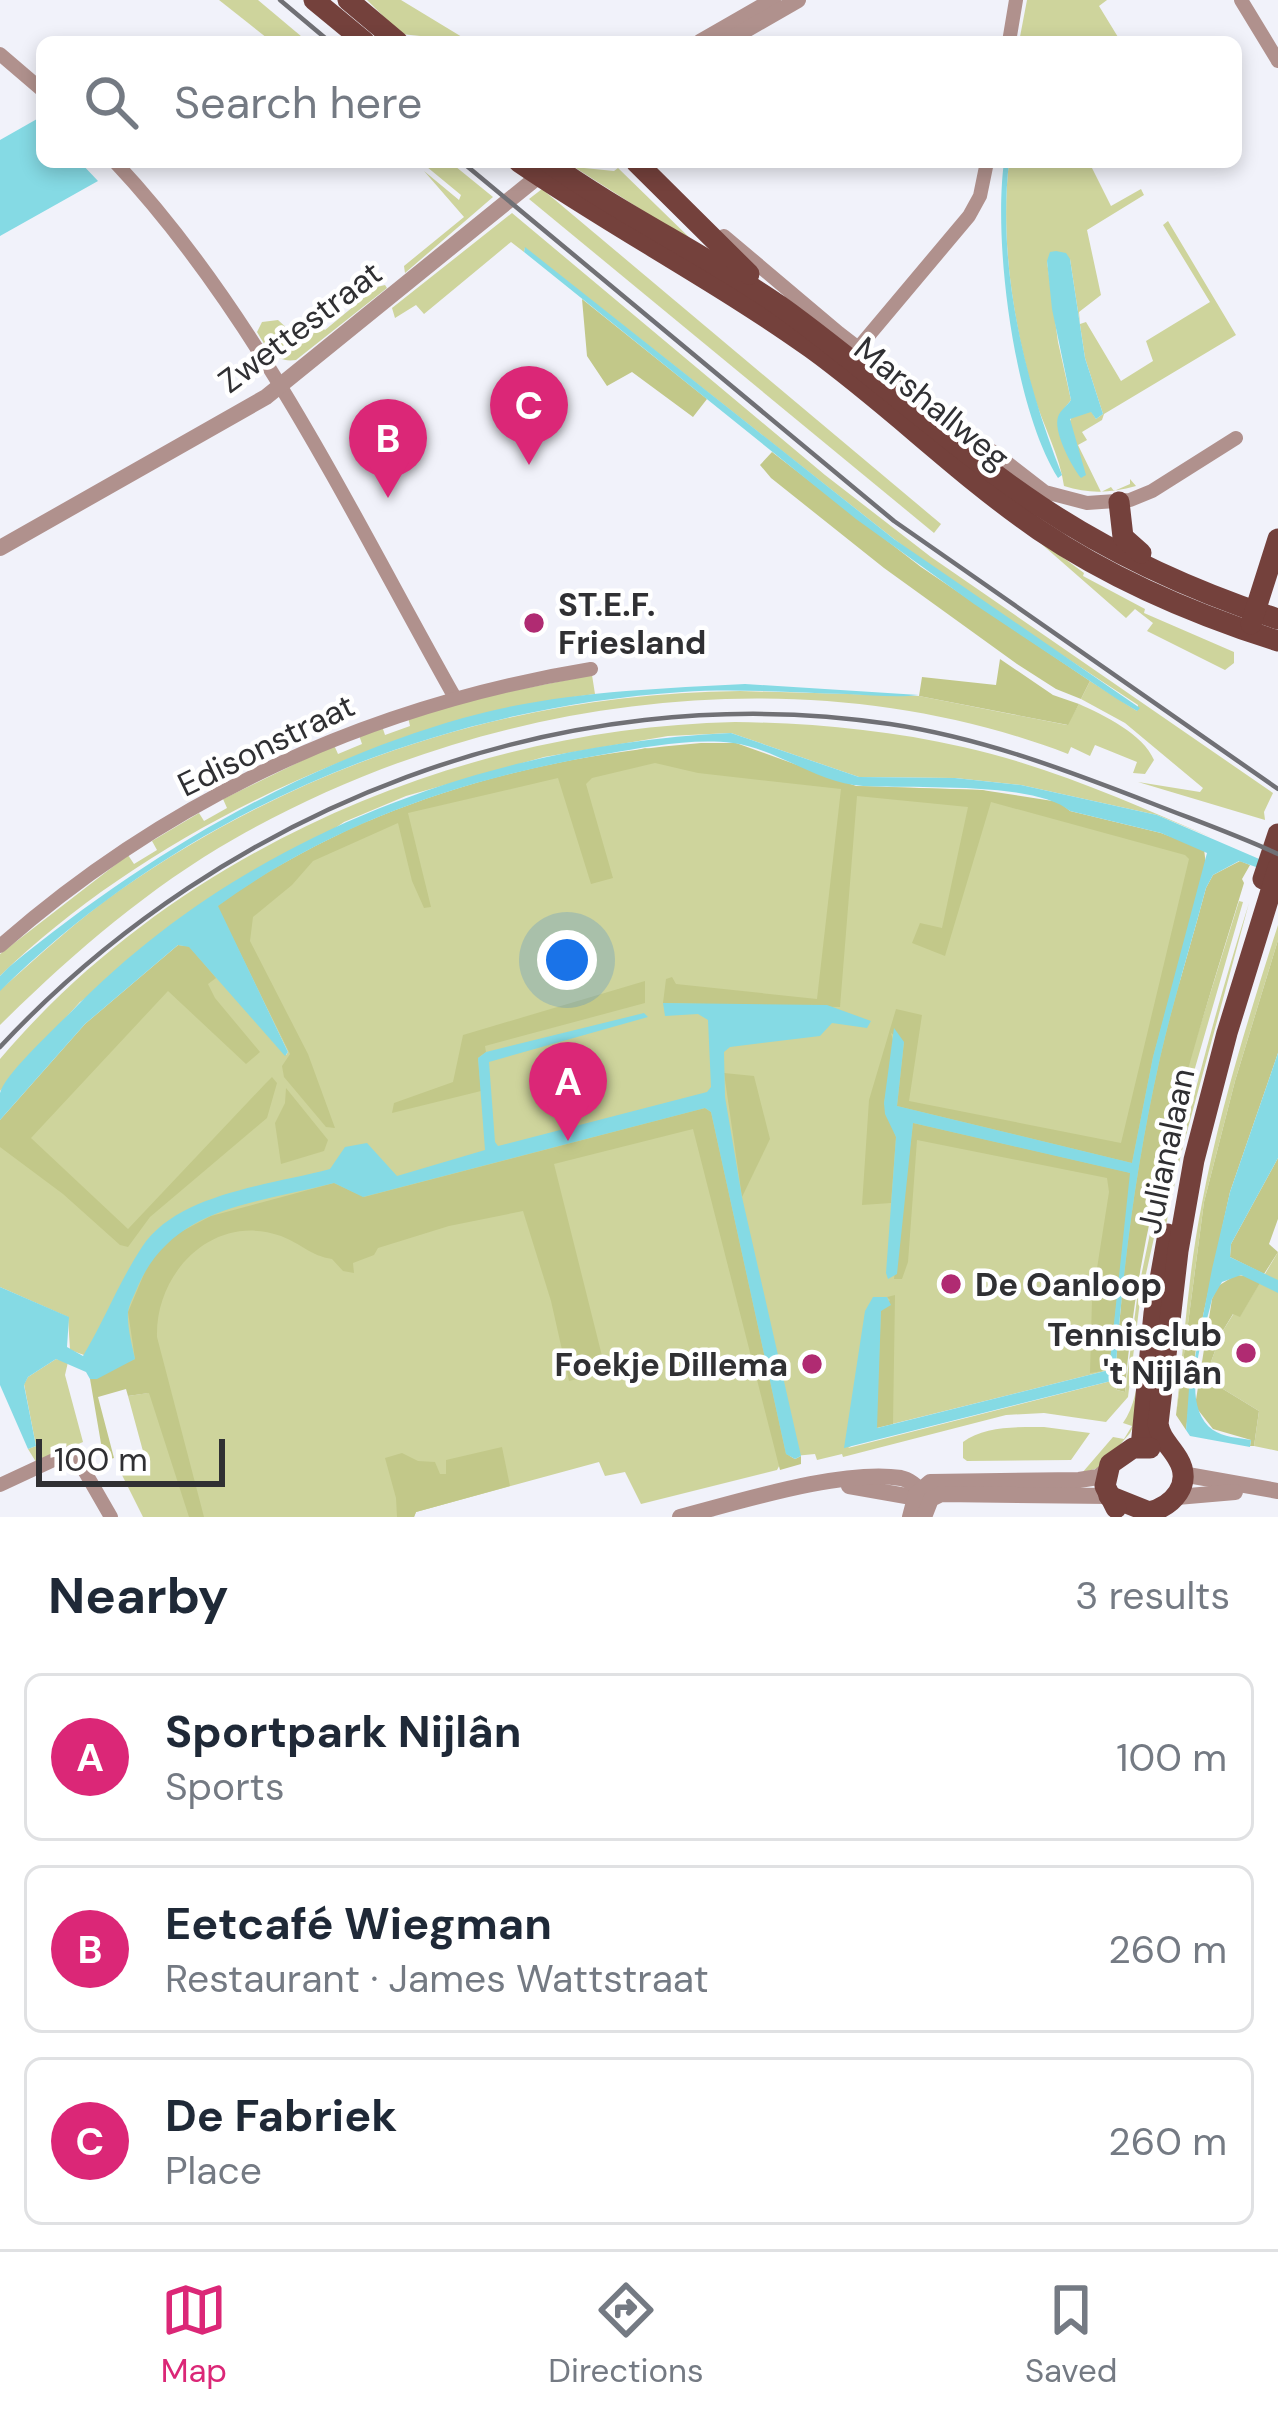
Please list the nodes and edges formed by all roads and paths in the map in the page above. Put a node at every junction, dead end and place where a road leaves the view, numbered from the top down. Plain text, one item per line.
1 (314, 0) edge
2 (773, 0) edge
3 (798, 0) edge
4 (1016, 0) edge
5 (1240, 0) edge
6 (344, 11) edge
7 (361, 36) edge
8 (374, 36) edge
9 (388, 36) edge
10 (710, 36) edge
11 (735, 36) edge
12 (1010, 36) edge
13 (0, 54) edge
14 (1278, 61) edge
15 (36, 85) edge
16 (120, 168) edge
17 (626, 168) edge
18 (986, 168) edge
19 (643, 170) edge
20 (558, 173) edge
21 (712, 272) junction
22 (777, 304) junction
23 (859, 347) junction
24 (279, 388) junction
25 (1236, 439) dead end
26 (1119, 502) junction
27 (1278, 539) edge
28 (0, 548) edge
29 (1163, 573) junction
30 (1268, 622) edge
31 (591, 669) dead end
32 (454, 696) junction
33 (1278, 834) edge
34 (1278, 868) edge
35 (1262, 900) junction
36 (0, 946) edge
37 (1134, 1448) junction
38 (1175, 1463) junction
39 (1107, 1470) junction
40 (0, 1484) edge
41 (1256, 1489) junction
42 (1278, 1492) edge
43 (921, 1504) edge
44 (1120, 1507) edge
45 (1159, 1510) edge
46 (111, 1517) edge
47 (680, 1517) edge

1 - 6 main road
2 - 10 street
3 - 11 street
4 - 12 street
5 - 14 street
6 - 7 main road
6 - 8 main road
6 - 9 main road
13 - 15 street
16 - 24 street
17 - 21 main road
18 - 23 street
19 - 22 main road
19 - 23 street, Marshallweg
20 - 21 main road, Marshallweg
20 - 24 street, Zwettestraat
21 - 22 main road, Marshallweg
21 - 30 main road, Marshallweg
22 - 29 main road, Marshallweg
23 - 26 street, Marshallweg
24 - 28 street, Zwettestraat
24 - 32 street
25 - 26 street
26 - 29 main road
27 - 30 main road
29 - 30 main road, Marshallweg
31 - 32 street, Edisonstraat
32 - 36 street, Edisonstraat
33 - 35 main road, Julianalaan
34 - 35 main road, Julianalaan
35 - 37 main road, Julianalaan
35 - 38 main road, Julianalaan
37 - 38 main road
37 - 39 main road
37 - 44 main road, Julianalaan
38 - 41 street
38 - 45 main road
38 - 45 main road
39 - 43 street
39 - 44 main road
40 - 46 street
41 - 42 street
41 - 45 street
43 - 44 street
43 - 47 street
44 - 45 main road

